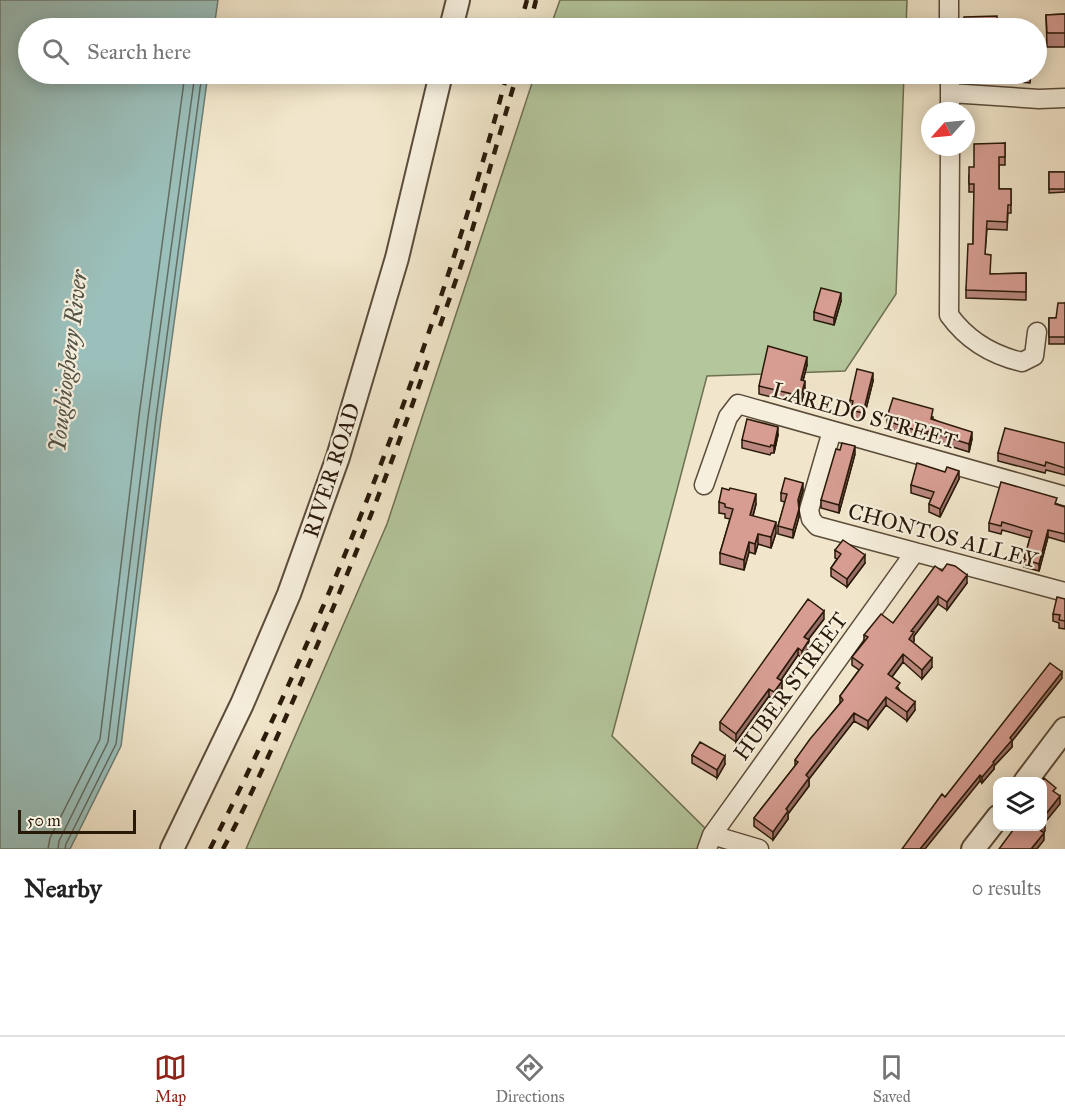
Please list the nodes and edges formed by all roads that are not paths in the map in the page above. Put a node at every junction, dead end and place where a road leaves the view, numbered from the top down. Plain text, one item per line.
1 (458, 0) edge
2 (949, 0) edge
3 (454, 18) edge
4 (949, 18) edge
5 (439, 84) edge
6 (950, 84) edge
7 (1065, 98) edge
8 (950, 102) edge
9 (950, 156) edge
10 (1037, 332) dead end
11 (832, 431) junction
12 (704, 485) dead end
13 (1065, 496) edge
14 (915, 552) junction
15 (1065, 592) edge
16 (1065, 729) edge
17 (1029, 777) edge
18 (993, 823) edge
19 (710, 842) edge
20 (172, 849) edge
21 (759, 849) edge
22 (973, 849) edge

1 - 3 street
2 - 4 street
5 - 20 street, RIVER ROAD
6 - 8 street
7 - 8 street
9 - 10 street
11 - 12 street, LAREDO STREET
11 - 13 street, LAREDO STREET
11 - 14 street, CHONTOS ALLEY
14 - 15 street, CHONTOS ALLEY
14 - 19 street, HUBER STREET
16 - 17 street
18 - 22 street
19 - 21 street

